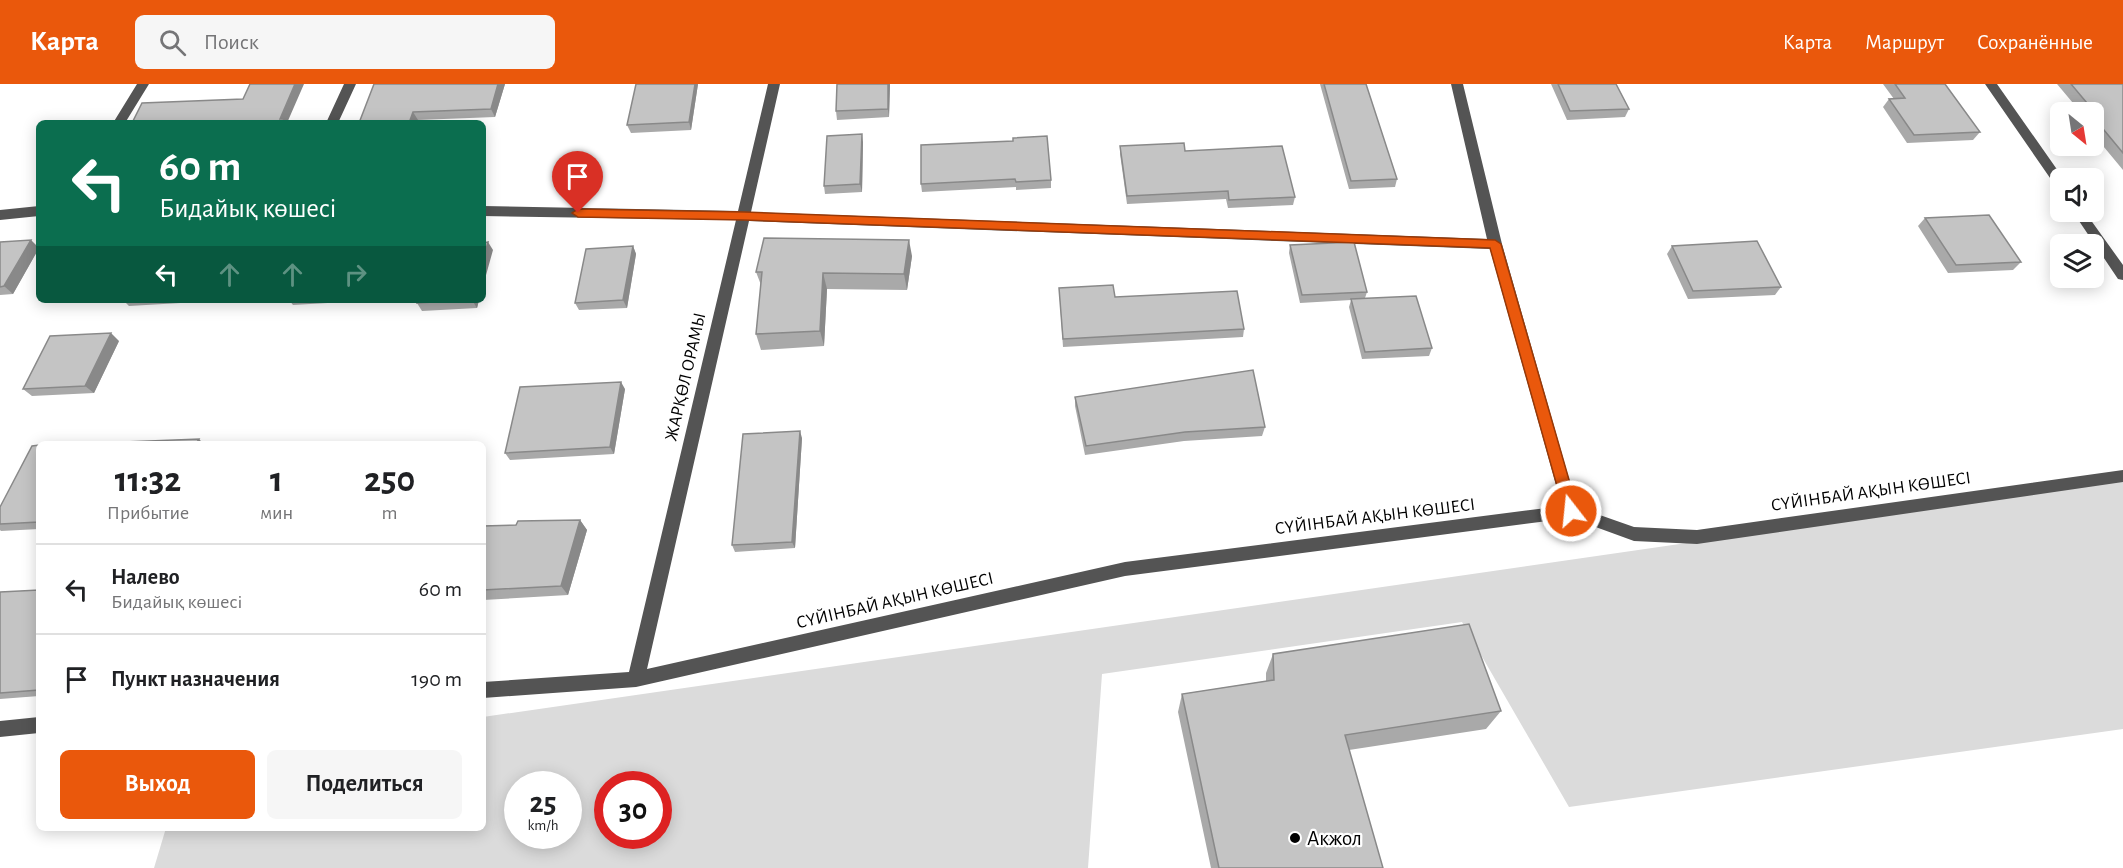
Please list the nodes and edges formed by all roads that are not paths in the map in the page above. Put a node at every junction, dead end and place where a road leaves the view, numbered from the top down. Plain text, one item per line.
1 (143, 84) edge
2 (350, 84) edge
3 (774, 84) edge
4 (1457, 84) edge
5 (1991, 84) edge
6 (121, 120) edge
7 (333, 120) edge
8 (2050, 169) edge
9 (36, 211) edge
10 (486, 211) edge
11 (0, 215) edge
12 (744, 216) junction
13 (2086, 222) edge
14 (1495, 244) junction
15 (2123, 275) edge
16 (2123, 476) edge
17 (1571, 511) junction
18 (636, 679) junction
19 (486, 690) edge
20 (36, 725) edge
21 (0, 729) edge

1 - 6 street
2 - 7 street
3 - 12 street, ЖАРҚӨЛ ОРАМЫ
4 - 14 street
5 - 8 street
9 - 11 street
10 - 12 street
12 - 14 street
12 - 18 street, ЖАРҚӨЛ ОРАМЫ
13 - 15 street
14 - 17 street
16 - 17 street, СҮЙІНБАЙ АҚЫН КӨШЕСІ
17 - 18 street, СҮЙІНБАЙ АҚЫН КӨШЕСІ
18 - 19 street, СҮЙІНБАЙ АҚЫН КӨШЕСІ
20 - 21 street

